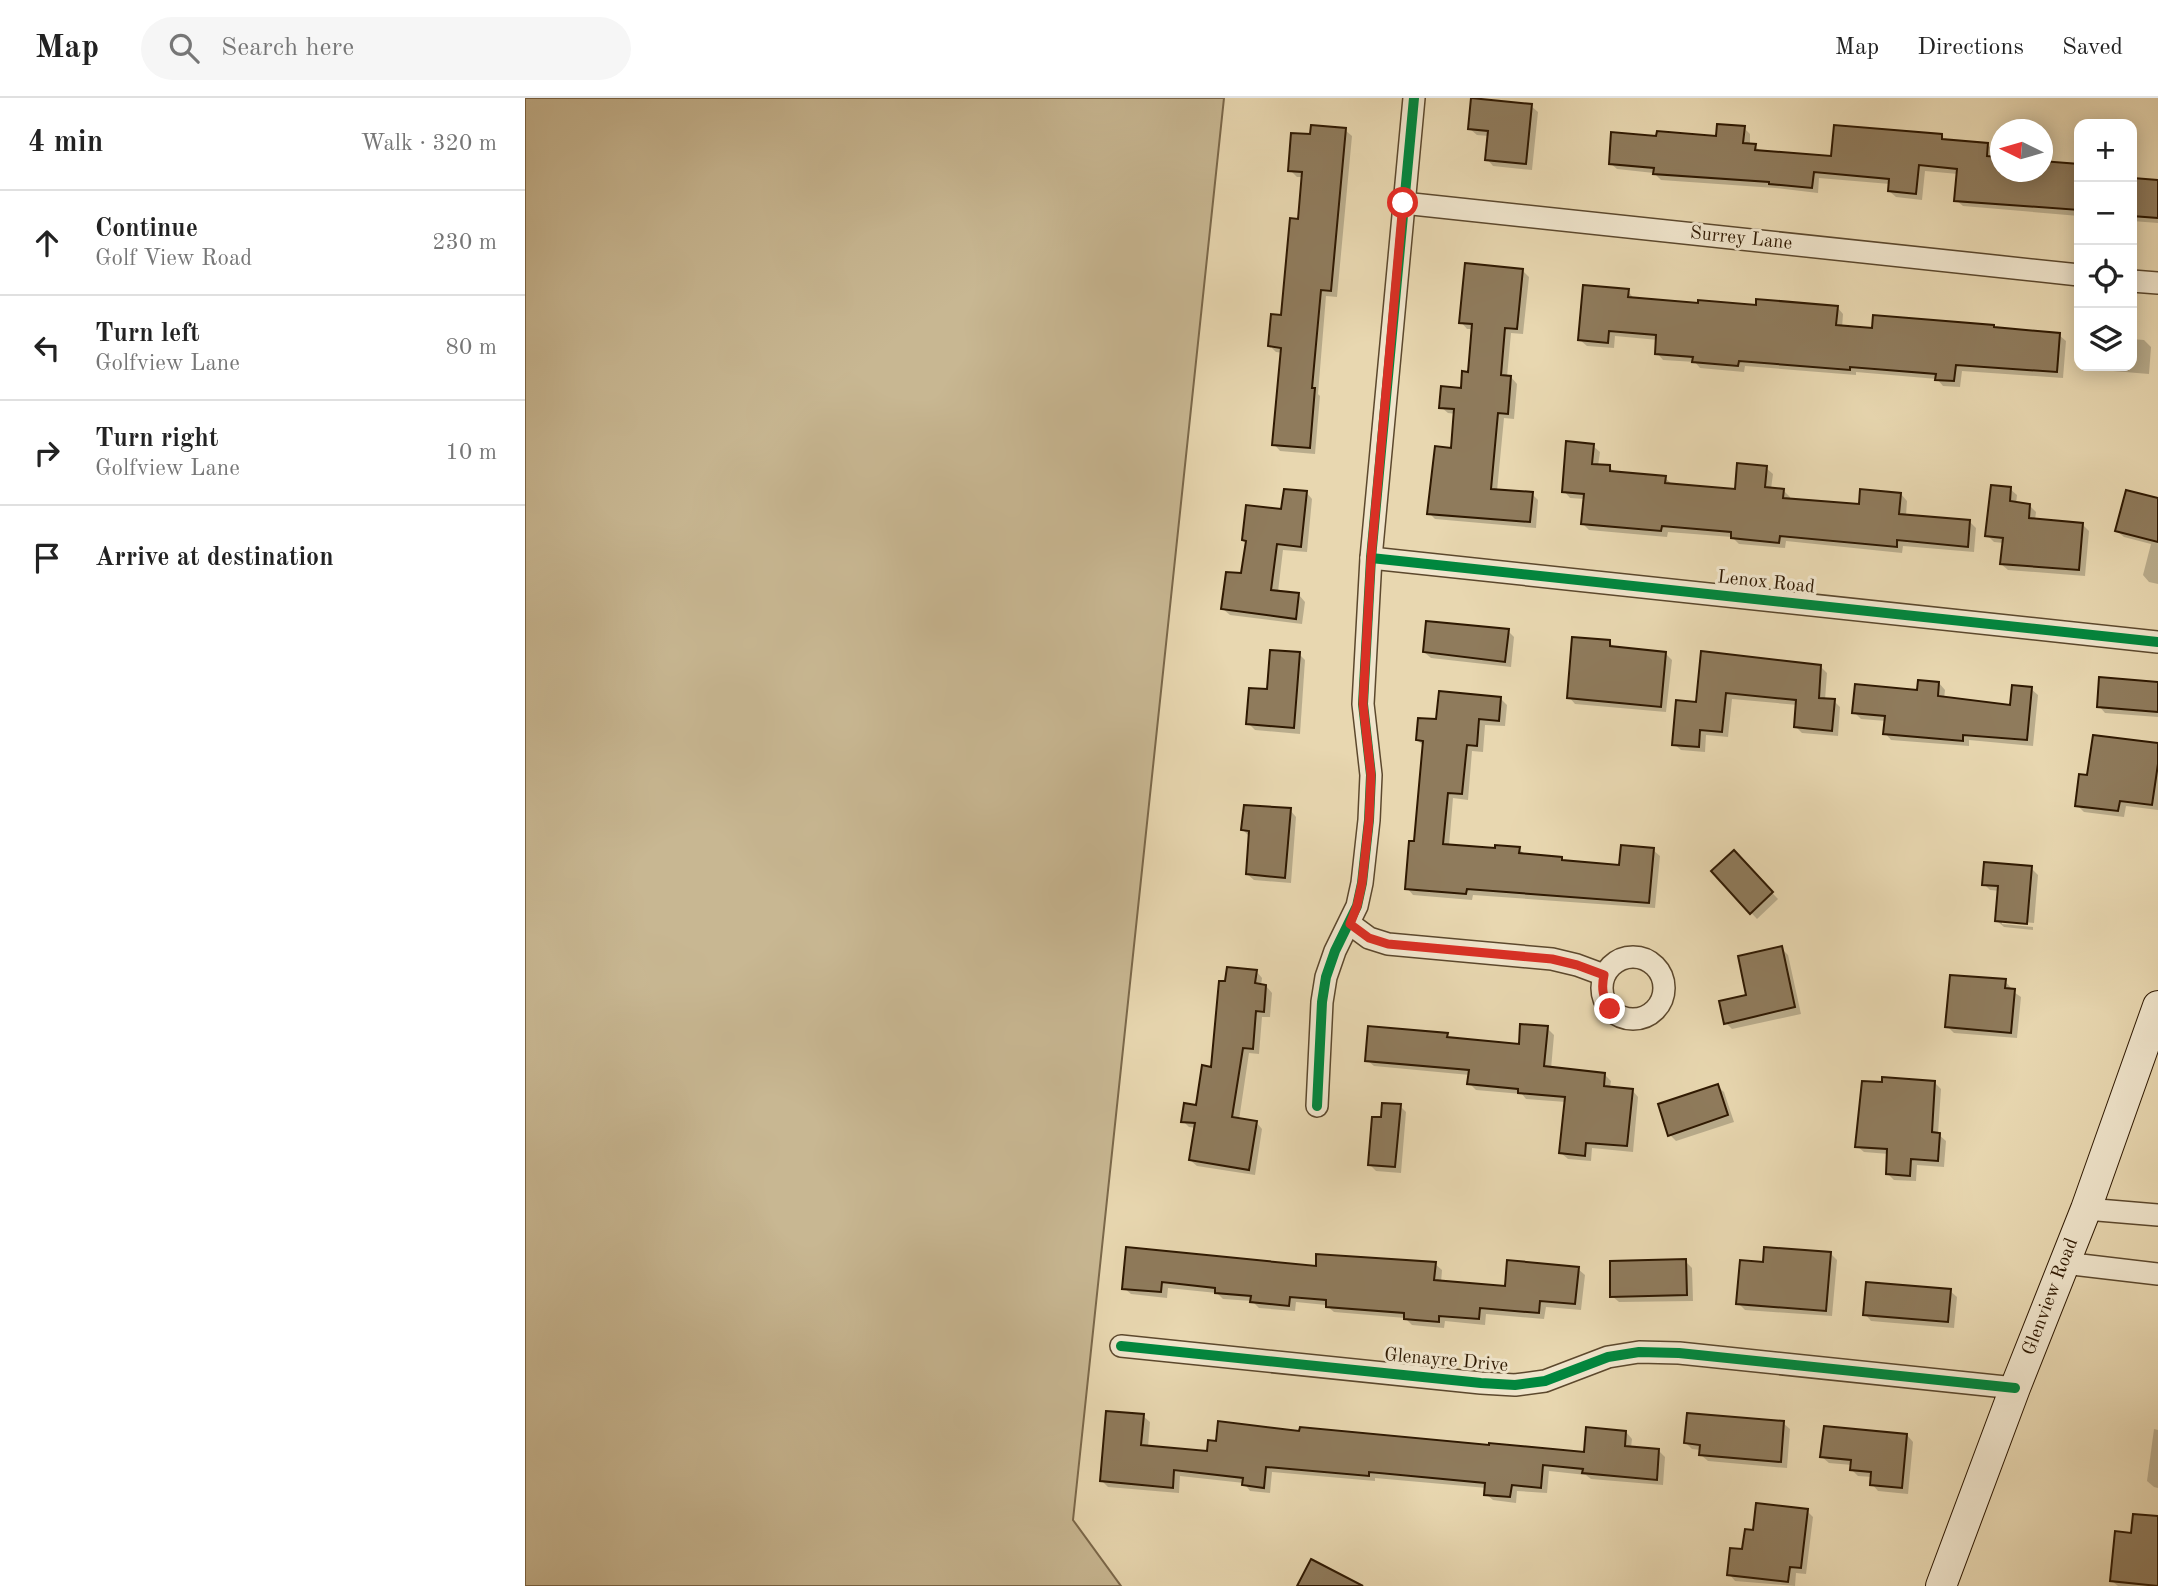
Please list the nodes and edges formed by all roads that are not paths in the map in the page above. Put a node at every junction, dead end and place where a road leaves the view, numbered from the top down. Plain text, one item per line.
1 (1413, 98) edge
2 (1403, 203) junction
3 (2074, 274) edge
4 (2137, 281) edge
5 (2158, 283) edge
6 (1371, 558) junction
7 (2158, 642) edge
8 (1350, 924) junction
9 (1604, 975) dead end
10 (2158, 1006) edge
11 (1317, 1106) dead end
12 (2086, 1209) junction
13 (2158, 1215) edge
14 (2064, 1263) junction
15 (2158, 1274) edge
16 (1121, 1346) dead end
17 (2015, 1388) junction
18 (1941, 1586) edge

1 - 2 street
2 - 3 street, Surrey Lane
2 - 6 street
4 - 5 street
6 - 7 street, Lenox Road
6 - 8 street
8 - 9 street
8 - 11 street
10 - 12 main road, Glenview Road
12 - 13 street
12 - 14 main road, Glenview Road
14 - 15 street
14 - 17 main road, Glenview Road
16 - 17 street, Glenayre Drive
17 - 18 main road, Glenview Road

